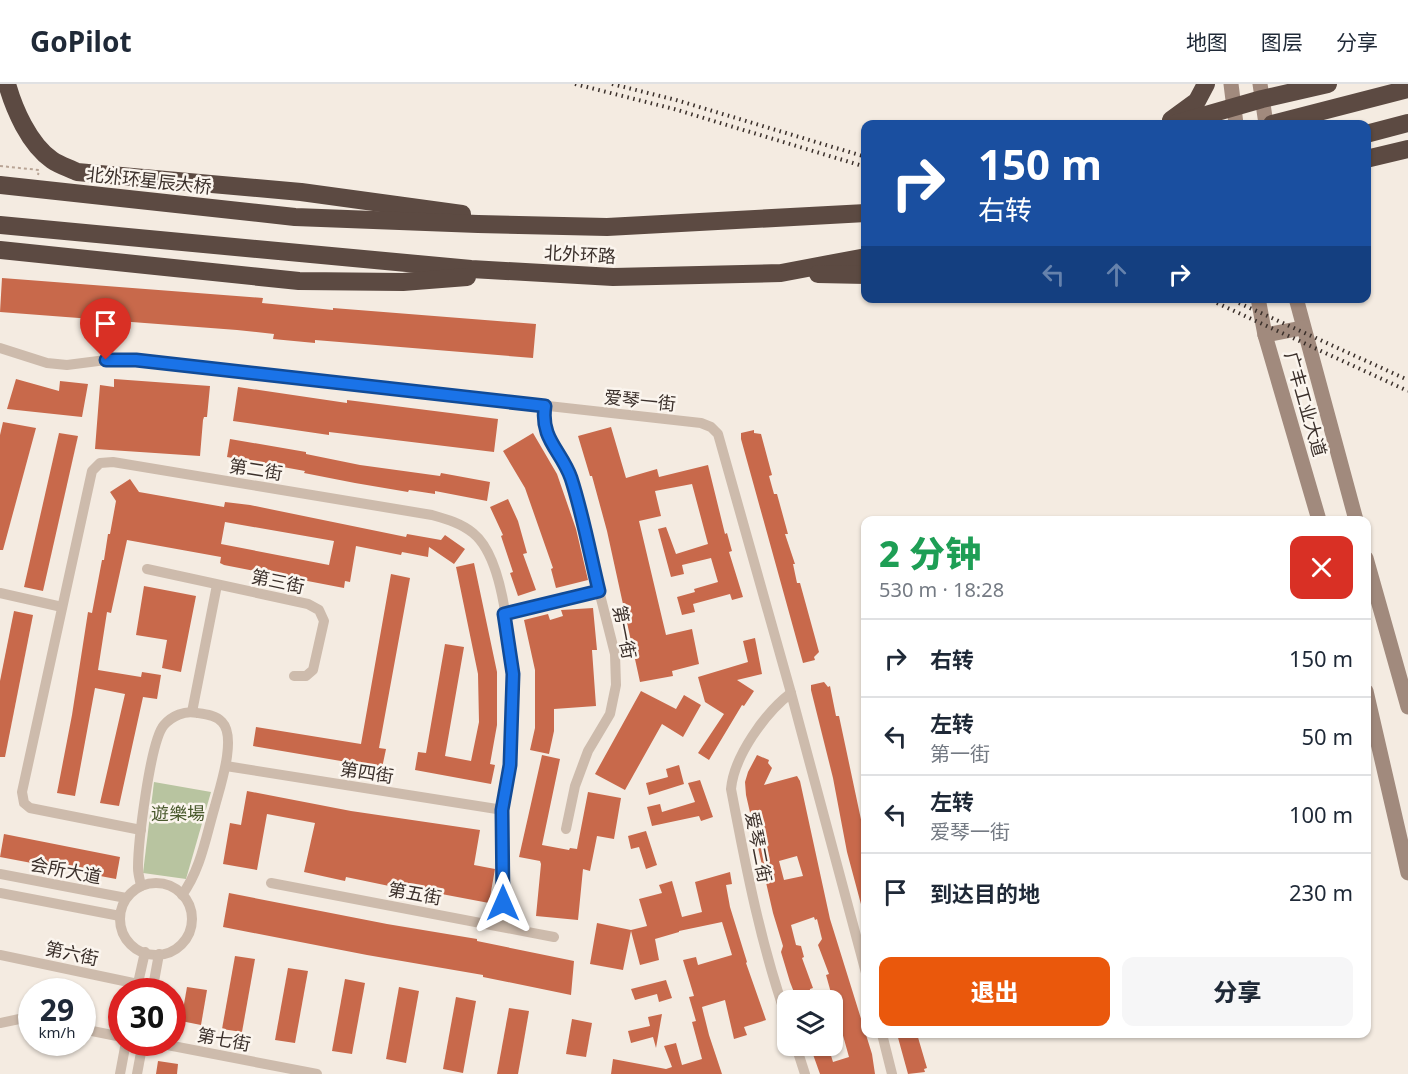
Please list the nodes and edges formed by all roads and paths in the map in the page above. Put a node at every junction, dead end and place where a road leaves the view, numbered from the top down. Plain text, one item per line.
1 (7, 84) edge
2 (1206, 84) edge
3 (1231, 84) edge
4 (1328, 84) edge
5 (1337, 84) edge
6 (1408, 89) edge
7 (1261, 92) edge
8 (1235, 116) edge
9 (1171, 120) edge
10 (1205, 120) edge
11 (1265, 120) edge
12 (1288, 120) edge
13 (1306, 120) edge
14 (1408, 123) edge
15 (1371, 133) edge
16 (1408, 149) edge
17 (1371, 158) edge
18 (0, 166) edge
19 (38, 175) dead end
20 (0, 185) edge
21 (861, 205) edge
22 (861, 214) edge
23 (295, 217) joint
24 (818, 218) junction
25 (0, 225) edge
26 (532, 226) junction
27 (0, 250) edge
28 (861, 258) edge
29 (525, 272) junction
30 (781, 273) junction
31 (861, 275) edge
32 (1259, 303) edge
33 (1297, 303) edge
34 (1302, 328) junction
35 (1265, 335) junction
36 (2, 349) edge
37 (0, 361) edge
38 (545, 406) junction
39 (1318, 516) edge
40 (1355, 516) edge
41 (147, 569) dead end
42 (1371, 576) edge
43 (217, 585) junction
44 (599, 591) junction
45 (0, 593) edge
46 (62, 607) junction
47 (504, 614) junction
48 (294, 676) dead end
49 (791, 693) junction
50 (1408, 707) edge
51 (192, 711) junction
52 (1371, 713) edge
53 (226, 766) junction
54 (502, 810) junction
55 (566, 829) dead end
56 (141, 830) junction
57 (1408, 873) edge
58 (0, 874) edge
59 (271, 884) dead end
60 (141, 886) junction
61 (0, 892) edge
62 (183, 895) junction
63 (126, 898) junction
64 (120, 915) junction
65 (503, 926) junction
66 (554, 937) dead end
67 (145, 952) junction
68 (159, 954) junction
69 (861, 954) edge
70 (0, 955) edge
71 (139, 978) edge
72 (155, 978) edge
73 (108, 981) edge
74 (777, 992) edge
75 (18, 1019) edge
76 (0, 1023) edge
77 (883, 1038) edge
78 (186, 1049) edge
79 (123, 1056) edge
80 (140, 1056) edge
81 (799, 1056) edge
82 (294, 1071) edge
83 (120, 1074) edge
84 (137, 1074) edge
85 (317, 1074) edge
86 (805, 1074) edge
87 (892, 1074) edge

1 - 26 highway
2 - 9 highway
3 - 8 street
4 - 7 highway
5 - 13 highway
6 - 12 highway, bridge
7 - 8 highway
7 - 11 street
8 - 10 highway
14 - 15 highway
16 - 17 highway
18 - 19 path
20 - 23 highway, 北外环星辰大桥
21 - 24 highway
22 - 24 highway, 北外环路
23 - 26 highway, 北外环路
24 - 26 highway, 北外环路
25 - 29 highway, 北外环路
27 - 29 highway
28 - 30 highway, 北外环路
29 - 30 highway, 北外环路
30 - 31 highway
32 - 35 street, 广丰工业大道
33 - 34 street, 广丰工业大道
34 - 35 street
34 - 40 street, 广丰工业大道
35 - 39 street, 广丰工业大道
36 - 37 street
36 - 38 street, 爱琴一街
38 - 44 street, 第一街
38 - 49 street, 爱琴一街
41 - 43 street, 第三街
42 - 50 street
43 - 48 street, 第三街
43 - 51 street
44 - 47 street
44 - 55 street, 第一街
45 - 46 street
46 - 47 street, 第二街
46 - 56 street, 第二街
47 - 54 street, 第二街
49 - 69 street, 爱琴一街
49 - 74 street, 爱琴二街
51 - 53 street
51 - 56 street
52 - 57 street
53 - 54 street, 第四街
53 - 62 street
54 - 65 street, 第二街
56 - 60 street
58 - 63 street, 会所大道
59 - 65 street, 第五街
60 - 62 street
60 - 63 street
61 - 64 street, 会所大道
62 - 68 street
63 - 64 street
64 - 67 street
65 - 66 street, 第五街
67 - 68 street
67 - 71 street
68 - 72 street
70 - 73 street, 第六街
75 - 76 street
77 - 87 street
78 - 82 street, 第七街
79 - 83 street
80 - 84 street
81 - 86 street
82 - 85 street, 第七街

